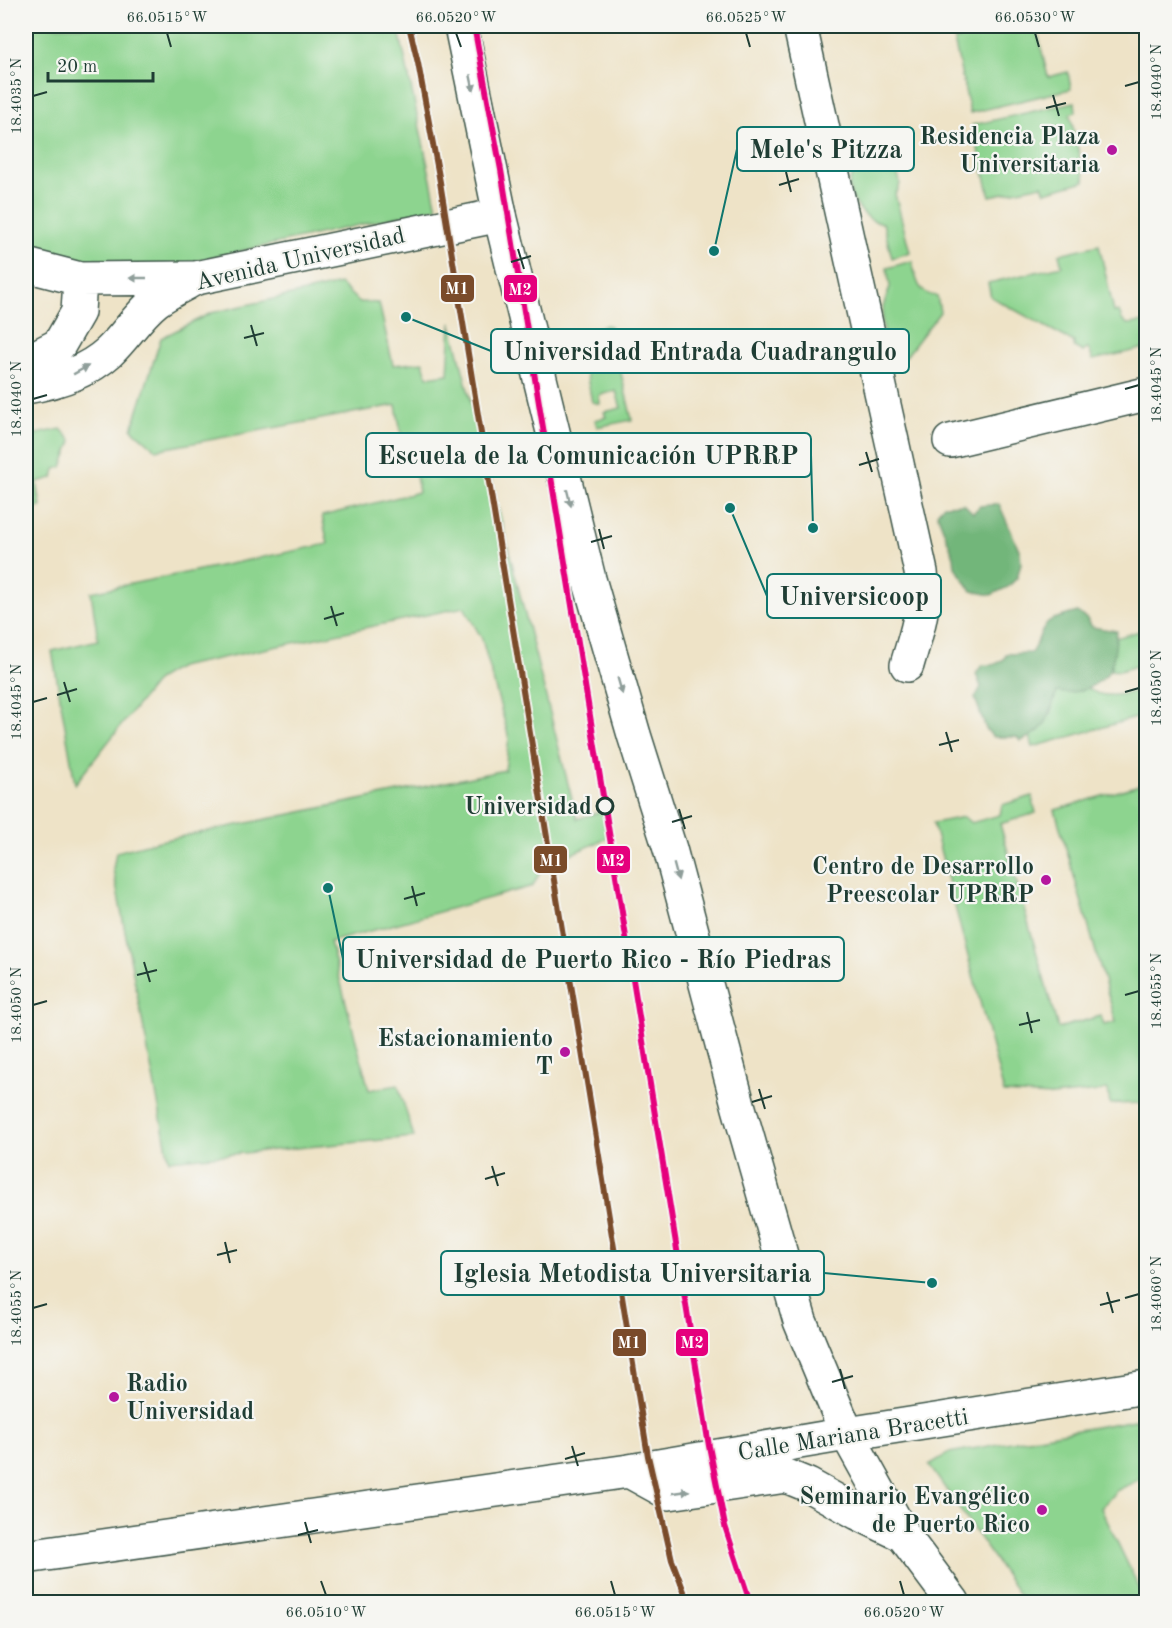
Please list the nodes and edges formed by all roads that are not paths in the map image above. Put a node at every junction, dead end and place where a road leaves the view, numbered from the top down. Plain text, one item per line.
1 (461, 26) edge
2 (800, 26) edge
3 (500, 215) junction
4 (26, 265) edge
5 (196, 278) junction
6 (80, 279) junction
7 (26, 362) edge
8 (26, 387) edge
9 (1146, 394) edge
10 (950, 441) dead end
11 (908, 665) dead end
12 (1146, 1387) edge
13 (847, 1434) junction
14 (629, 1471) junction
15 (903, 1535) junction
16 (26, 1557) edge
17 (953, 1602) edge

1 -> 3 street
2 - 11 street
3 - 5 street, Avenida Universidad
3 -> 13 street
4 - 6 street
5 -> 6 street
8 -> 5 street, Avenida Universidad
6 - 7 street
9 - 10 street
12 - 13 street, Calle Mariana Bracetti
13 - 14 street, Calle Mariana Bracetti
13 - 15 street
14 -> 15 street
14 - 16 street, Calle Mariana Bracetti
15 - 17 street

